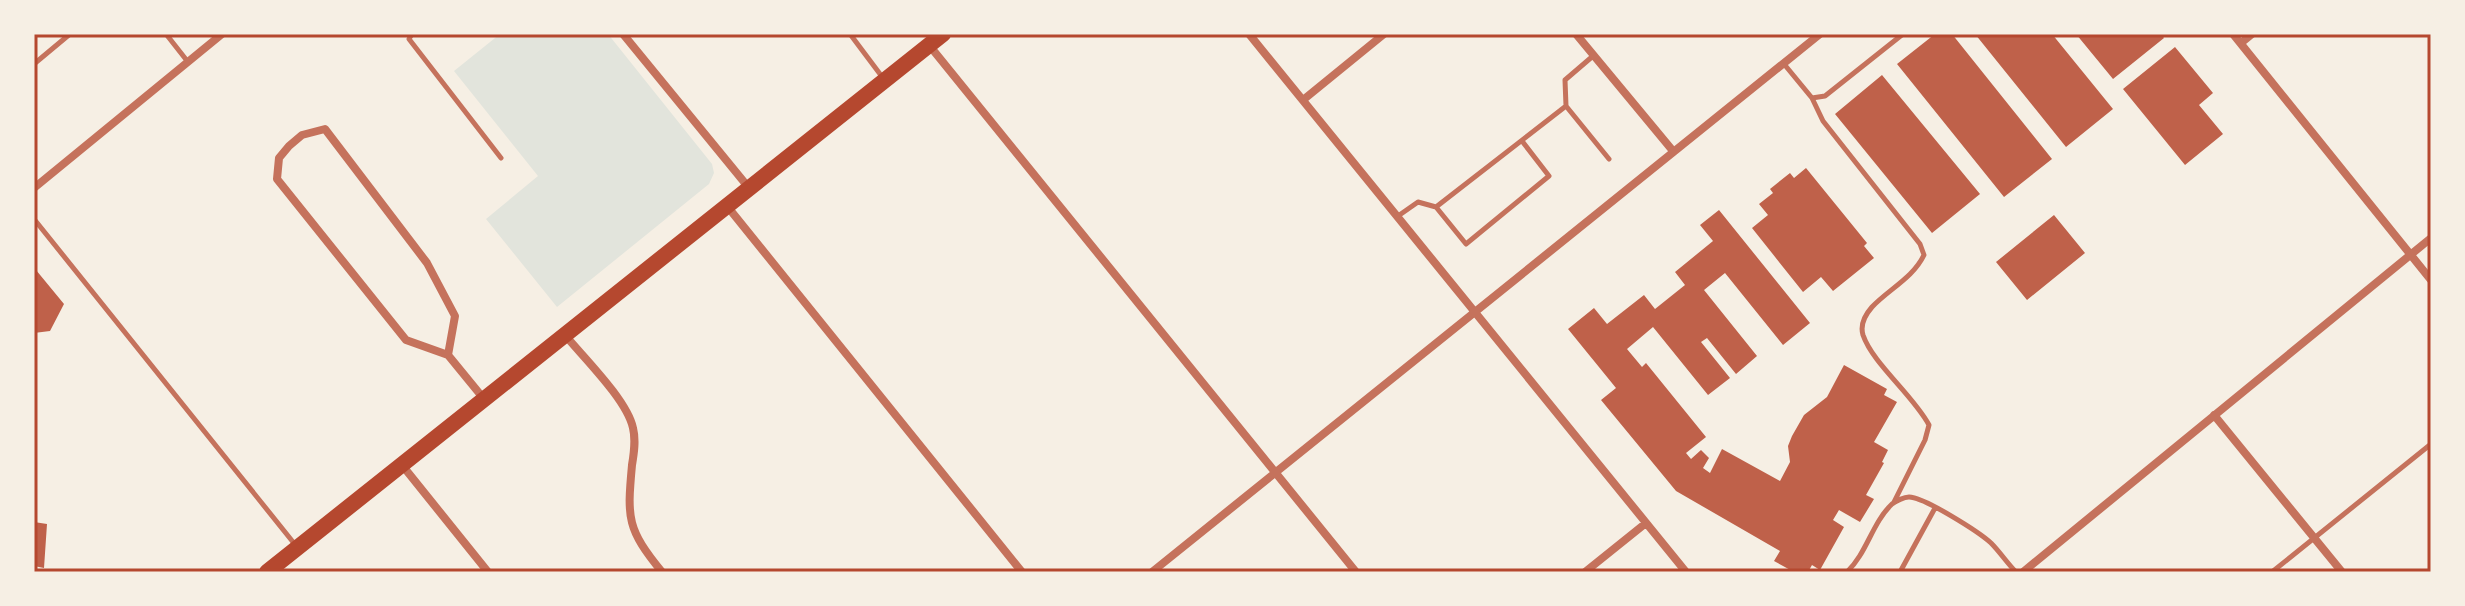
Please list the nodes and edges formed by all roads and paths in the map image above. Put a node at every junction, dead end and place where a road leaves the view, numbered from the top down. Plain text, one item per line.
1 (70, 34) edge
2 (166, 34) edge
3 (222, 34) edge
4 (412, 34) edge
5 (623, 34) edge
6 (850, 34) edge
7 (943, 34) edge
8 (1249, 34) edge
9 (1384, 34) edge
10 (1576, 34) edge
11 (1820, 34) edge
12 (1903, 34) edge
13 (2233, 34) edge
14 (2252, 34) edge
15 (2241, 43) junction
16 (929, 45) junction
17 (1594, 55) junction
18 (188, 62) junction
19 (1783, 63) junction
20 (34, 64) edge
21 (885, 80) junction
22 (1812, 98) junction
23 (1303, 100) junction
24 (1566, 106) junction
25 (1522, 141) junction
26 (1673, 151) junction
27 (501, 158) dead end
28 (1609, 159) dead end
29 (34, 188) edge
30 (749, 188) junction
31 (727, 206) junction
32 (1436, 207) junction
33 (1398, 216) junction
34 (34, 219) edge
35 (2431, 238) edge
36 (2411, 255) junction
37 (2431, 280) edge
38 (1475, 311) junction
39 (564, 334) junction
40 (448, 355) junction
41 (484, 399) junction
42 (2214, 415) junction
43 (2431, 444) edge
44 (402, 464) junction
45 (1275, 472) junction
46 (1894, 502) junction
47 (1935, 508) junction
48 (1646, 523) junction
49 (2315, 538) junction
50 (298, 548) junction
51 (267, 572) edge
52 (488, 572) edge
53 (662, 572) edge
54 (1022, 572) edge
55 (1152, 572) edge
56 (1356, 572) edge
57 (1585, 572) edge
58 (1686, 572) edge
59 (1847, 572) edge
60 (1900, 572) edge
61 (2016, 572) edge
62 (2023, 572) edge
63 (2272, 572) edge
64 (2342, 572) edge

1 - 20 lane
2 - 18 lane
3 - 18 street
4 - 27 lane
5 - 30 street
6 - 21 lane
7 - 16 main road
8 - 23 street
9 - 23 street
10 - 17 street
11 - 19 street
12 - 22 lane
13 - 15 street
14 - 15 street
15 - 36 street
16 - 21 main road
16 - 45 street
17 - 24 lane
17 - 26 street
18 - 29 street
19 - 22 lane
19 - 26 street
21 - 30 main road
22 - 46 lane
23 - 33 street
24 - 25 lane
24 - 28 lane
25 - 32 lane
25 - 32 lane
26 - 38 street
30 - 31 main road
31 - 39 main road
31 - 54 street
32 - 33 lane
33 - 38 street
34 - 50 lane
35 - 36 street
36 - 37 street
36 - 42 street
38 - 45 street
38 - 48 street
39 - 41 main road
39 - 53 street
40 - 40 street
40 - 41 street
41 - 44 main road
42 - 49 street
42 - 62 street
43 - 49 lane
44 - 50 main road
44 - 52 street
45 - 55 street
45 - 56 street
46 - 47 lane
46 - 59 lane
47 - 60 lane
47 - 61 lane
48 - 57 street
48 - 58 street
49 - 63 lane
49 - 64 street
50 - 51 main road

